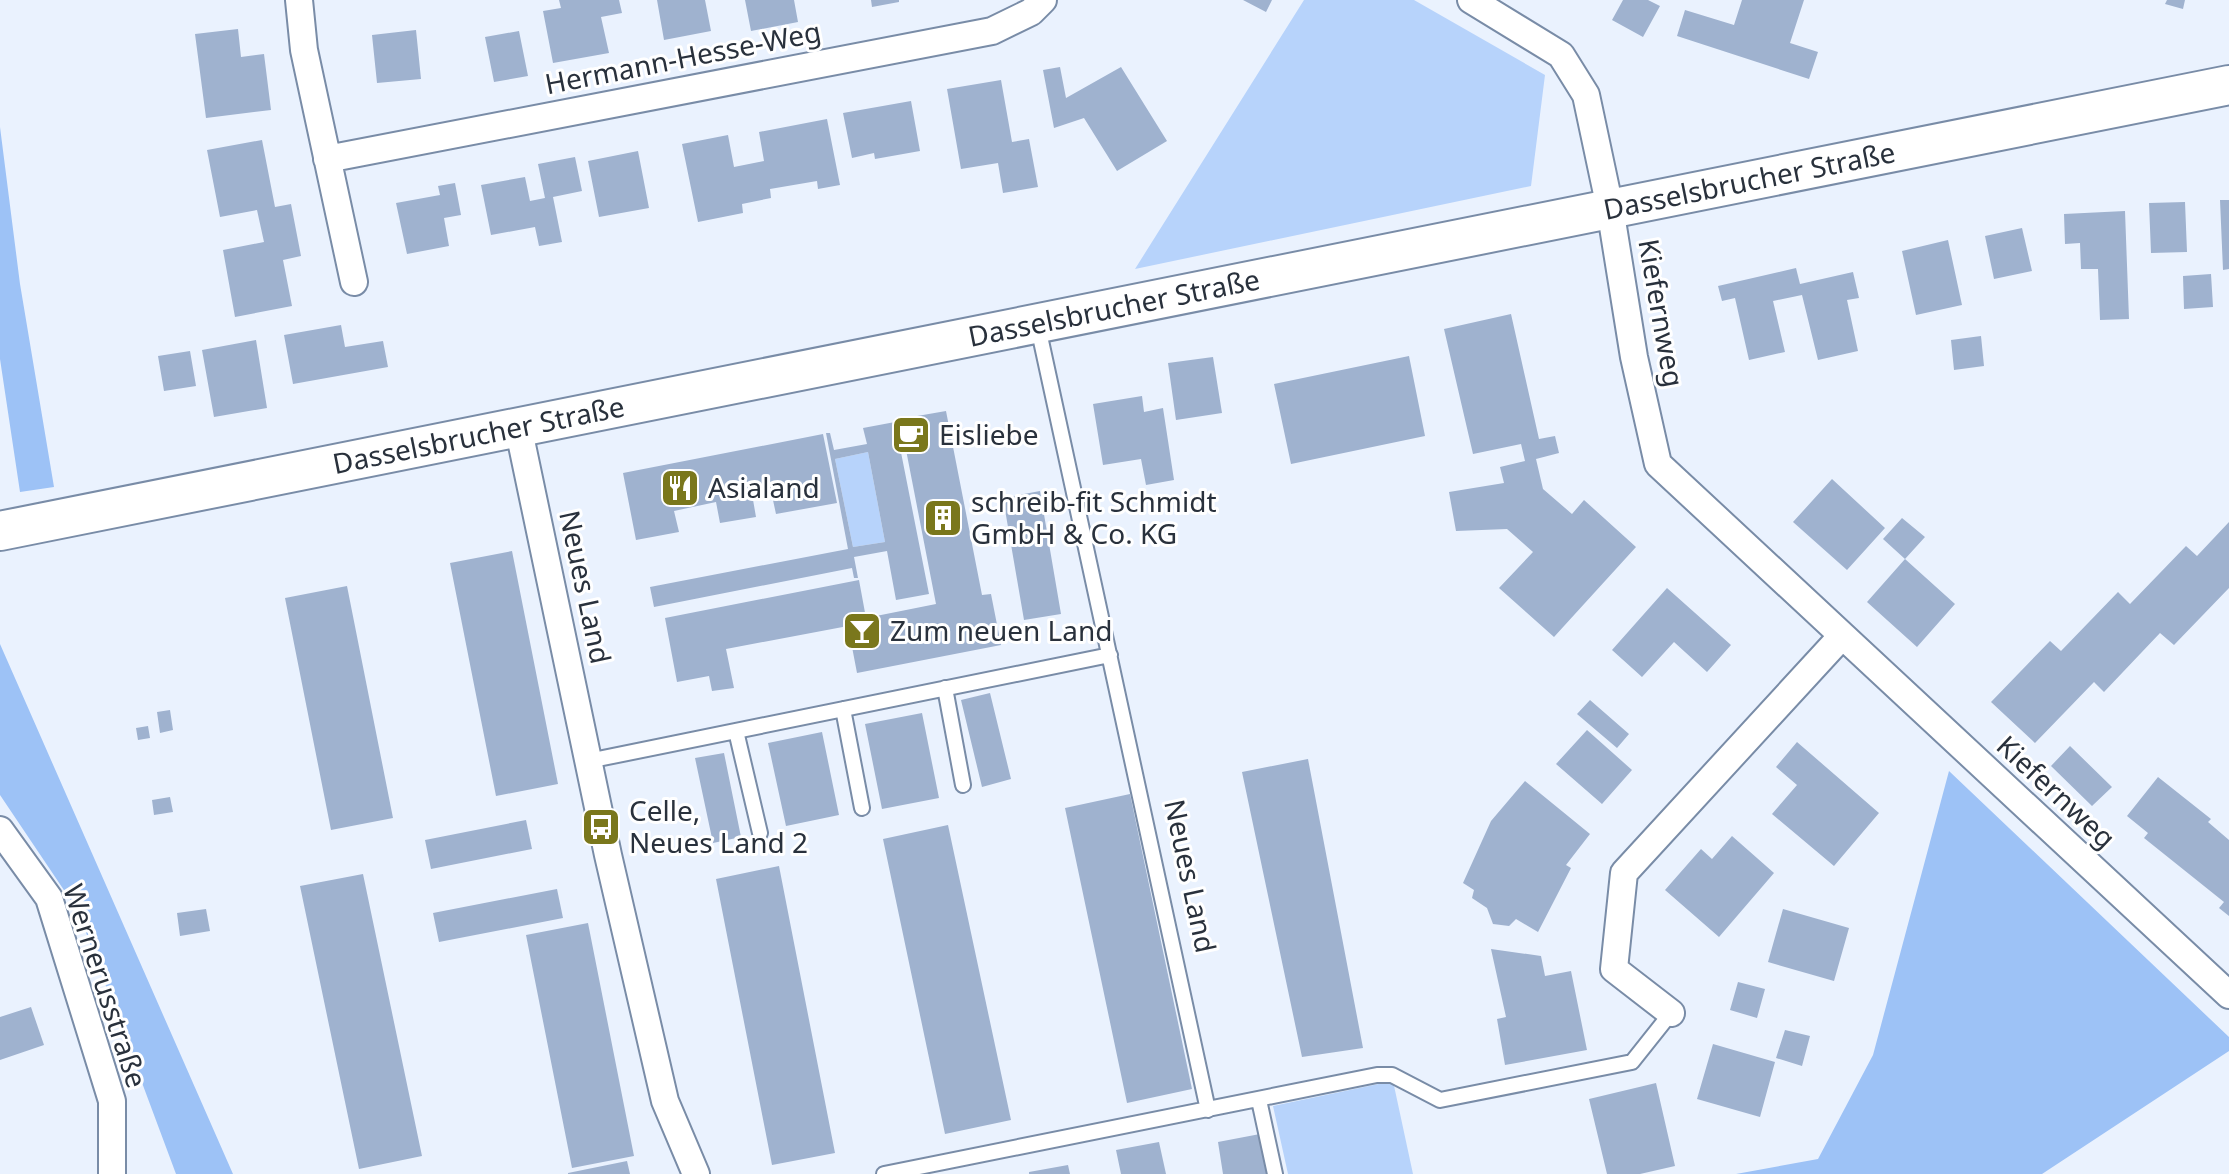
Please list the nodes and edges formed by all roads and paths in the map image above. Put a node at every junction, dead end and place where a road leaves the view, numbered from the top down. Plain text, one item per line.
1 (299, 0) edge
2 (1043, 0) edge
3 (1471, 0) edge
4 (2229, 85) edge
5 (327, 159) junction
6 (1610, 208) junction
7 (354, 282) dead end
8 (1037, 323) junction
9 (518, 426) junction
10 (0, 531) edge
11 (1841, 637) junction
12 (1110, 655) junction
13 (945, 688) junction
14 (843, 709) junction
15 (736, 731) junction
16 (588, 761) junction
17 (963, 785) dead end
18 (862, 808) dead end
19 (0, 830) edge
20 (760, 833) dead end
21 (2229, 995) edge
22 (1671, 1013) joint
23 (1259, 1100) junction
24 (1208, 1110) junction
25 (112, 1174) edge
26 (696, 1174) edge
27 (884, 1174) edge
28 (1275, 1174) edge

1 - 5 street
2 - 5 street, Hermann-Hesse-Weg
3 - 6 street, Kiefernweg
4 - 6 street, Dasselsbrucher Straße
5 - 7 street
6 - 8 street, Dasselsbrucher Straße
6 - 11 street, Kiefernweg
8 - 9 street, Dasselsbrucher Straße
8 - 12 lane, Neues Land
9 - 10 street, Dasselsbrucher Straße
9 - 16 street, Neues Land
11 - 21 street, Kiefernweg
11 - 22 street
12 - 13 lane
12 - 24 lane, Neues Land
13 - 14 lane
13 - 17 lane
14 - 15 lane
14 - 18 lane
15 - 16 lane
15 - 20 lane
16 - 26 street, Neues Land
19 - 25 street, Wernerusstraße
22 - 23 lane
23 - 24 lane
23 - 28 lane
24 - 27 lane

